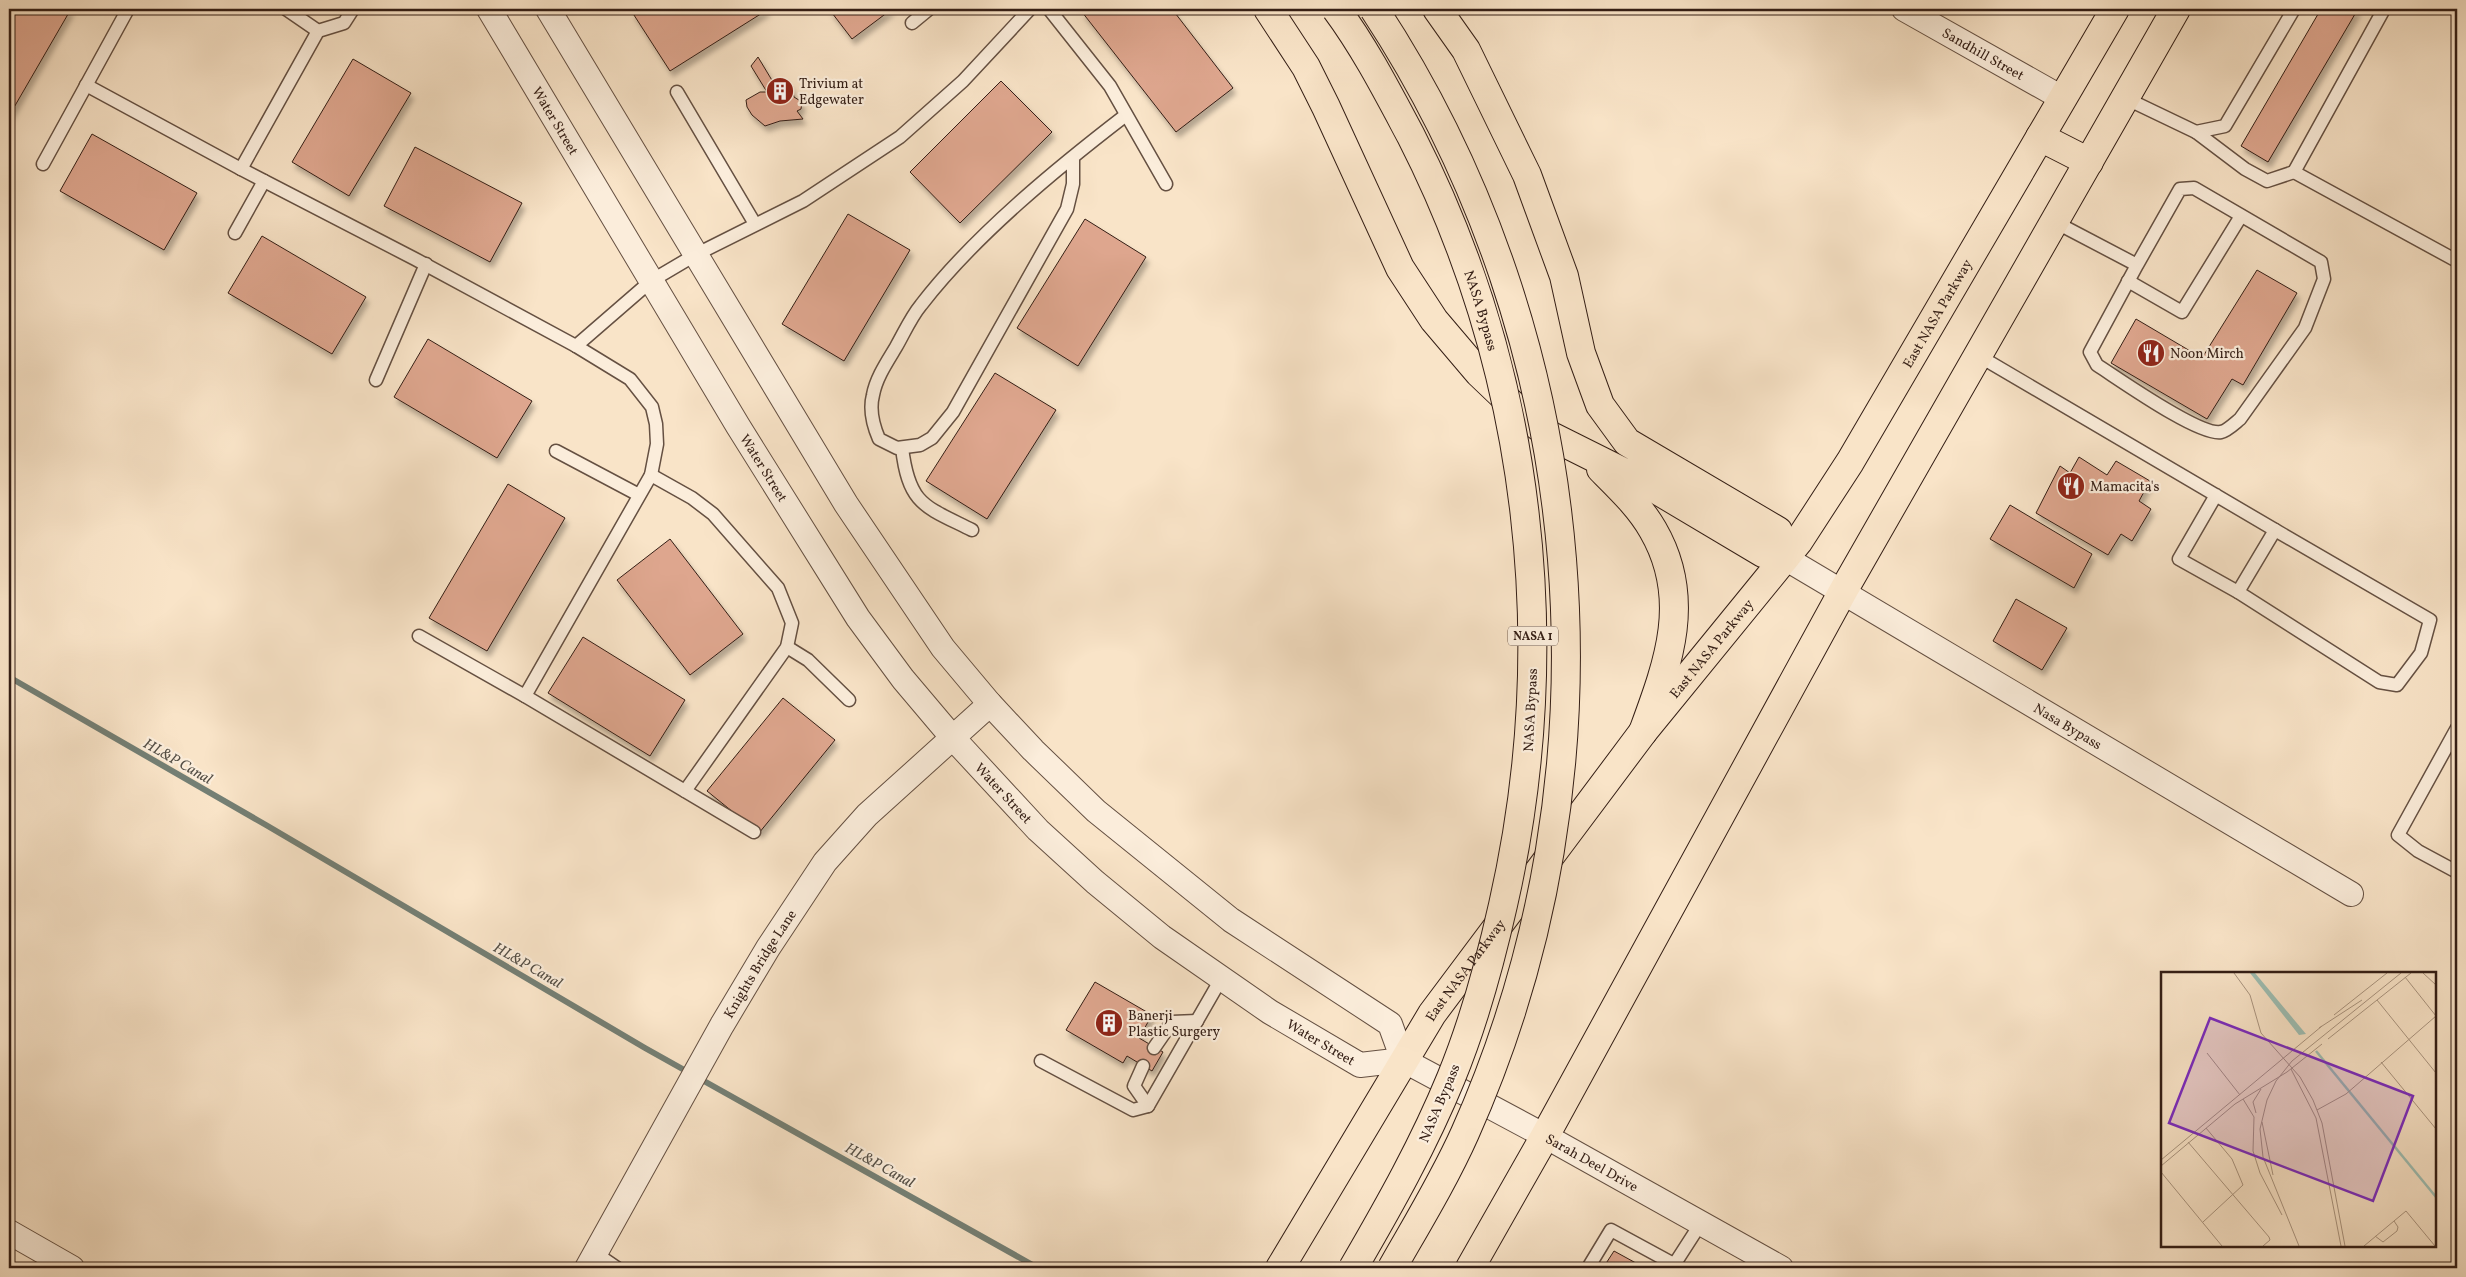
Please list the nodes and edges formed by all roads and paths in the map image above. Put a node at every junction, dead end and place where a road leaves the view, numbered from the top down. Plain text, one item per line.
1 (128, 9) edge
2 (286, 9) edge
3 (353, 9) edge
4 (489, 9) edge
5 (548, 9) edge
6 (929, 9) edge
7 (1030, 9) edge
8 (1049, 9) edge
9 (1268, 9) edge
10 (1336, 9) edge
11 (1374, 9) edge
12 (1437, 9) edge
13 (1904, 9) edge
14 (2114, 9) edge
15 (2176, 9) edge
16 (2294, 9) edge
17 (2384, 9) edge
18 (912, 23) dead end
19 (318, 31) junction
20 (86, 85) junction
21 (677, 92) dead end
22 (2062, 98) junction
23 (2125, 98) junction
24 (1126, 115) junction
25 (2196, 132) junction
26 (2040, 137) junction
27 (1073, 158) junction
28 (2089, 162) junction
29 (43, 164) dead end
30 (240, 169) junction
31 (2294, 172) junction
32 (264, 181) junction
33 (1166, 184) dead end
34 (2241, 216) junction
35 (2055, 222) junction
36 (755, 224) junction
37 (235, 233) dead end
38 (695, 255) junction
39 (2457, 260) edge
40 (426, 264) junction
41 (2137, 265) junction
42 (652, 281) junction
43 (2128, 281) junction
44 (576, 346) junction
45 (1978, 356) junction
46 (376, 380) dead end
47 (902, 448) junction
48 (556, 451) dead end
49 (1588, 455) junction
50 (651, 475) junction
51 (640, 495) junction
52 (2216, 495) junction
53 (972, 530) dead end
54 (2275, 530) junction
55 (1785, 558) junction
56 (2238, 592) junction
57 (1842, 593) junction
58 (419, 636) dead end
59 (787, 647) junction
60 (525, 696) junction
61 (849, 700) dead end
62 (990, 704) junction
63 (2457, 728) edge
64 (1642, 732) junction
65 (952, 737) junction
66 (685, 791) junction
67 (754, 832) dead end
68 (2457, 872) edge
69 (2352, 894) dead end
70 (1221, 979) junction
71 (1197, 1021) junction
72 (1154, 1048) dead end
73 (1403, 1060) junction
74 (1041, 1061) dead end
75 (1143, 1066) dead end
76 (1148, 1106) junction
77 (1545, 1136) junction
78 (1700, 1223) junction
79 (9, 1232) edge
80 (591, 1261) edge
81 (1675, 1267) edge
82 (72, 1268) edge
83 (617, 1268) edge
84 (1280, 1268) edge
85 (1353, 1268) edge
86 (1392, 1268) edge
87 (1470, 1268) edge
88 (1588, 1268) edge
89 (1781, 1268) edge

1 - 20 lane
2 - 19 lane
3 - 19 lane
4 - 42 street, Water Street
5 - 38 street
6 - 18 lane
7 - 36 lane
8 - 24 lane
9 - 49 main road
10 - 85 main road, NASA Bypass / NASA 1, bridge
11 - 86 main road, NASA 1, bridge
12 - 55 main road
13 - 22 street, Sandhill Street
14 - 22 main road, East NASA Parkway
15 - 23 main road
16 - 25 lane
17 - 31 lane
19 - 30 lane
20 - 29 lane
20 - 30 lane
21 - 36 lane
22 - 26 main road, East NASA Parkway
23 - 25 lane
23 - 28 main road
24 - 27 lane
24 - 33 lane
25 - 31 lane
26 - 28 main road
26 - 55 main road, East NASA Parkway
27 - 47 lane
27 - 47 lane
28 - 35 main road
30 - 32 lane
31 - 39 lane
32 - 37 lane
32 - 40 lane
34 - 41 lane
34 - 43 lane
34 - 43 lane
35 - 41 lane
35 - 45 main road
36 - 38 lane
38 - 42 lane
38 - 62 street
40 - 44 lane
40 - 46 lane
41 - 43 lane
42 - 44 lane
42 - 65 street, Water Street
44 - 50 lane
45 - 52 lane
45 - 57 main road
47 - 53 lane
48 - 51 lane
49 - 55 main road
49 - 64 main road
50 - 51 lane
50 - 59 lane
51 - 60 lane
52 - 54 lane
52 - 56 lane
54 - 56 lane
54 - 56 lane
55 - 57 street, Nasa Bypass
55 - 64 main road, East NASA Parkway
57 - 69 street, Nasa Bypass
57 - 77 main road
58 - 60 lane
59 - 61 lane
59 - 66 lane
60 - 66 lane
62 - 65 street, Knights Bridge Lane
62 - 73 street
63 - 68 lane
64 - 73 main road, East NASA Parkway
65 - 70 street, Water Street
65 - 80 street, Knights Bridge Lane
66 - 67 lane
70 - 71 lane
70 - 73 street, Water Street
71 - 72 lane
71 - 76 lane
73 - 77 street, Sarah Deel Drive
73 - 84 main road, East NASA Parkway
74 - 76 lane
75 - 76 lane
77 - 78 street, Sarah Deel Drive
77 - 87 main road
78 - 81 lane
78 - 89 street, Sarah Deel Drive
79 - 82 street
80 - 83 lane
81 - 88 lane

